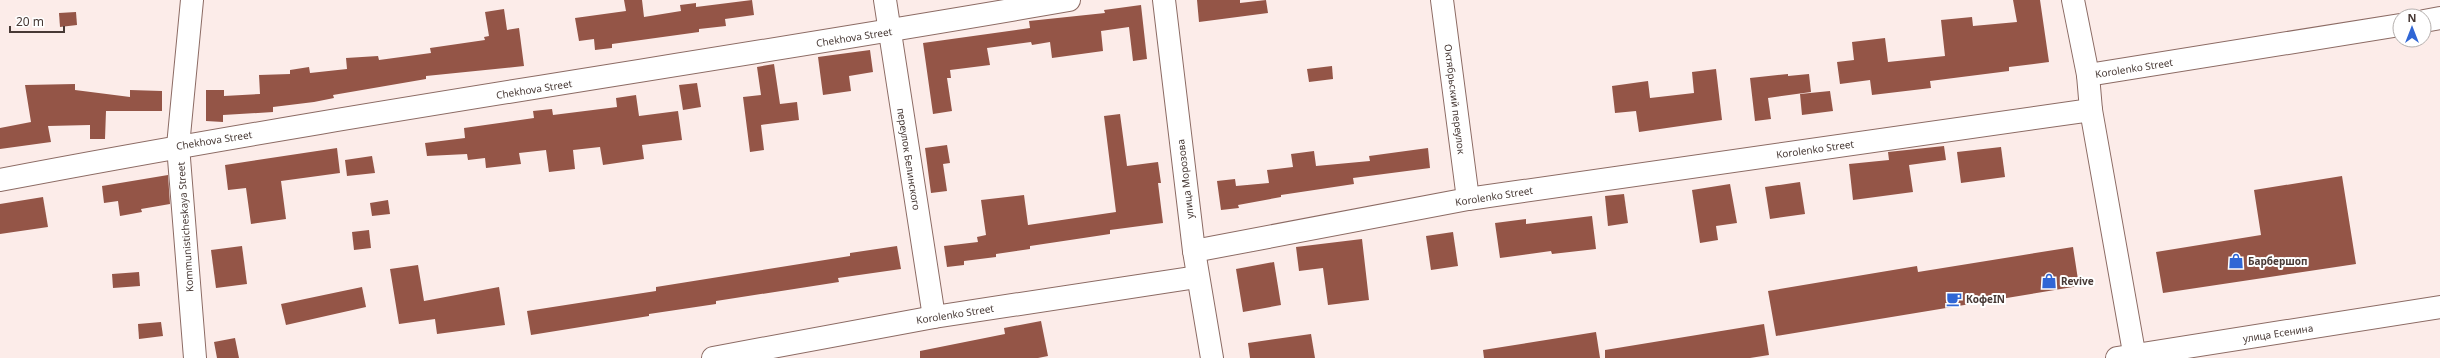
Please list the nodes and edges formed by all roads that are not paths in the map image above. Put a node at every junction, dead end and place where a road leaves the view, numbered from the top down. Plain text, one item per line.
1 (192, 0) edge
2 (885, 0) edge
3 (1069, 0) edge
4 (1164, 0) edge
5 (1442, 0) edge
6 (2073, 0) edge
7 (2392, 26) edge
8 (889, 32) junction
9 (2088, 76) junction
10 (2091, 110) junction
11 (178, 146) junction
12 (0, 180) edge
13 (1468, 199) junction
14 (1194, 251) junction
15 (1197, 277) junction
16 (2440, 307) edge
17 (934, 317) junction
18 (2129, 357) edge
19 (195, 358) edge
20 (713, 358) edge
21 (1212, 358) edge

1 - 11 street, Kommunisticheskaya Street
2 - 8 street, переулок Белинского
3 - 8 street, Chekhova Street
4 - 14 street, улица Морозова
5 - 13 street, Октябрьский переулок
6 - 9 street
7 - 9 street, Korolenko Street
8 - 11 street, Chekhova Street
8 - 17 street, переулок Белинского
9 - 10 street, Korolenko Street
10 - 13 street, Korolenko Street
10 - 18 street
11 - 12 street, Chekhova Street
11 - 19 street, Kommunisticheskaya Street
13 - 14 street, Korolenko Street
14 - 15 street, улица Морозова
15 - 17 street, Korolenko Street
15 - 21 street, улица Морозова
16 - 18 street, улица Есенина
17 - 20 street, Korolenko Street

